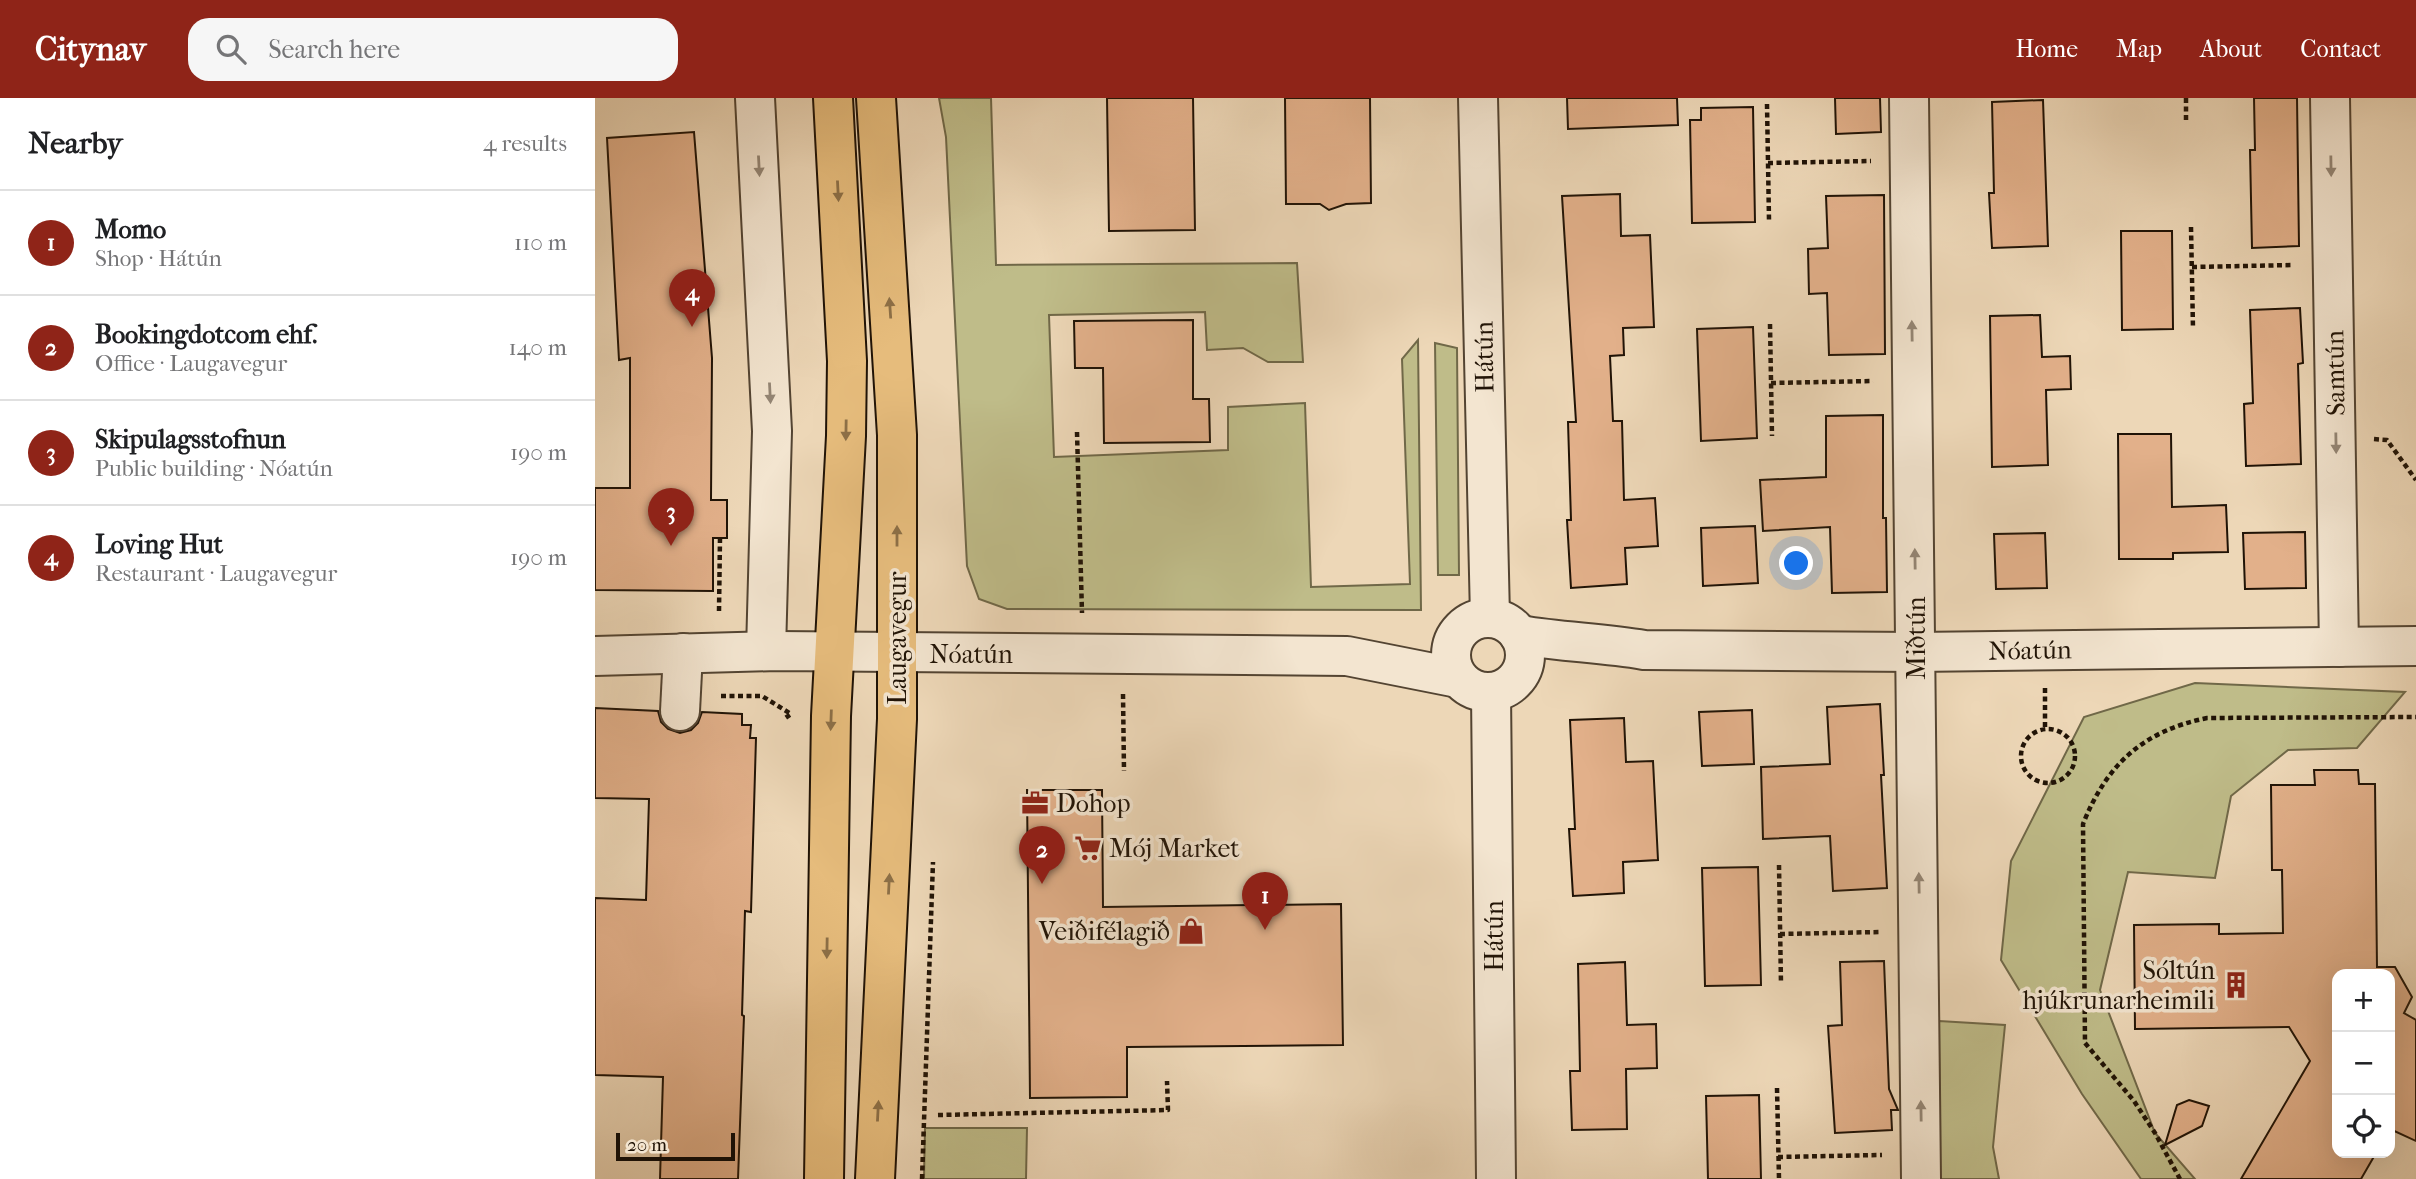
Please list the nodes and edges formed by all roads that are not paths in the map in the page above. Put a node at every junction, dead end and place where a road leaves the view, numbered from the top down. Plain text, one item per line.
1 (755, 98) edge
2 (833, 98) edge
3 (876, 98) edge
4 (1478, 98) edge
5 (1909, 98) edge
6 (2330, 98) edge
7 (1490, 627) junction
8 (2416, 646) edge
9 (2339, 647) junction
10 (1644, 650) junction
11 (766, 651) junction
12 (835, 652) junction
13 (1916, 652) junction
14 (683, 653) junction
15 (897, 653) junction
16 (595, 656) edge
17 (1347, 656) junction
18 (1489, 683) junction
19 (680, 711) dead end
20 (1921, 1166) edge
21 (824, 1179) edge
22 (875, 1179) edge
23 (1496, 1179) edge

1 -> 11 street
2 -> 12 main road
15 -> 3 main road, Laugavegur
4 - 7 street, Hátún
13 -> 5 street, Miðtún
6 -> 9 street, Samtún
7 - 10 street, Nóatún
7 - 17 street, Nóatún
7 - 18 street
7 - 18 street
8 - 9 street, Nóatún
9 - 13 street, Nóatún
10 - 13 street, Nóatún
10 - 18 street, Nóatún
11 - 12 street, Nóatún
11 - 14 street, Nóatún
12 - 15 street, Nóatún
12 -> 21 main road
20 -> 13 street, Miðtún
14 - 16 street, Nóatún
14 - 19 street
15 - 17 street, Nóatún
22 -> 15 main road, Laugavegur
17 - 18 street, Nóatún
18 - 23 street, Hátún

